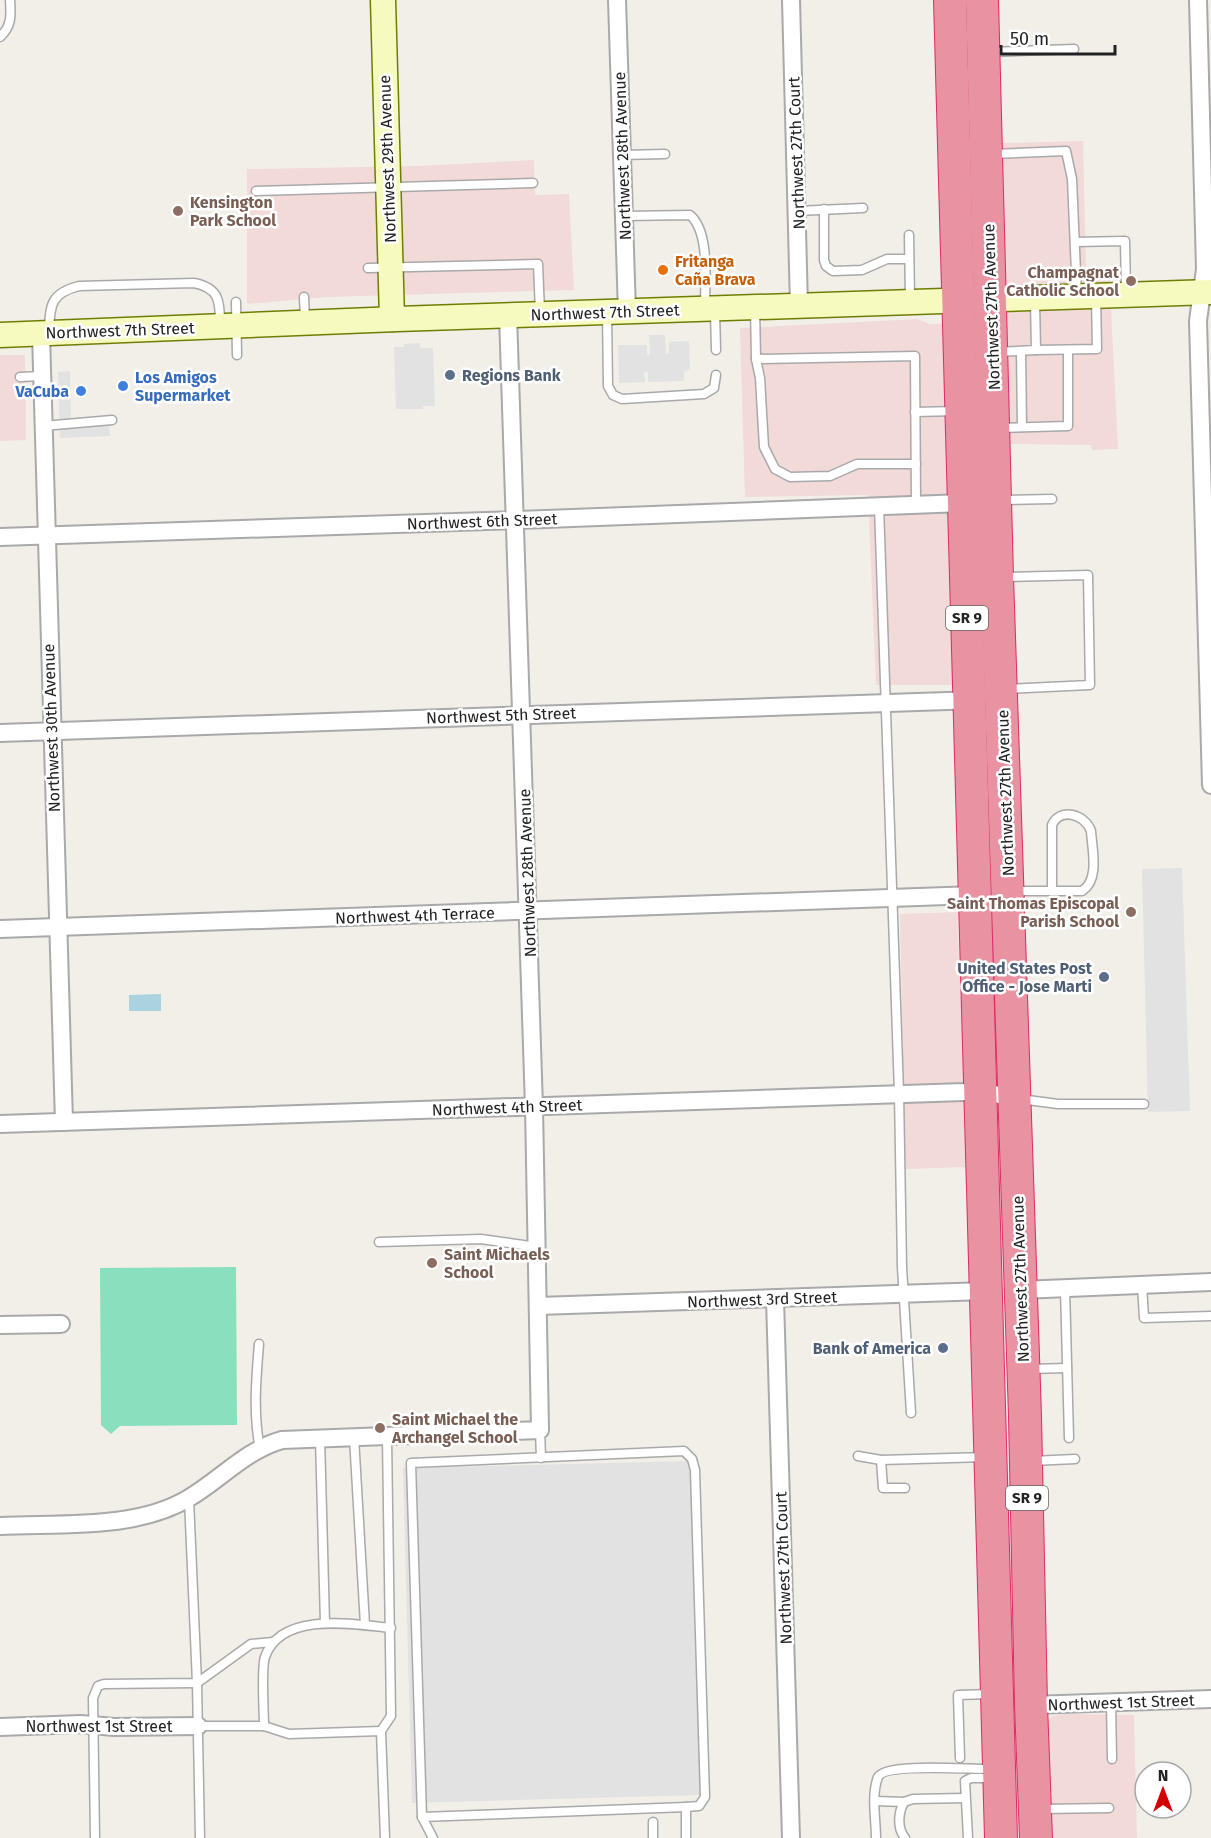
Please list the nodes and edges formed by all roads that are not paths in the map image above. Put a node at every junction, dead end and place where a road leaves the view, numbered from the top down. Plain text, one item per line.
1 (10, 0) edge
2 (383, 0) edge
3 (617, 0) edge
4 (791, 0) edge
5 (950, 0) edge
6 (982, 0) edge
7 (1198, 0) edge
8 (0, 37) edge
9 (1074, 49) dead end
10 (984, 53) junction
11 (665, 154) dead end
12 (987, 154) junction
13 (622, 155) junction
14 (1207, 168) edge
15 (533, 183) dead end
16 (388, 187) junction
17 (256, 191) dead end
18 (1208, 205) edge
19 (862, 208) dead end
20 (824, 209) junction
21 (797, 211) junction
22 (624, 216) junction
23 (909, 235) dead end
24 (1075, 242) junction
25 (909, 259) junction
26 (379, 267) junction
27 (1206, 292) edge
28 (1126, 296) junction
29 (304, 297) dead end
30 (1087, 297) junction
31 (1035, 299) junction
32 (991, 301) junction
33 (958, 302) junction
34 (910, 303) junction
35 (799, 306) junction
36 (755, 307) junction
37 (710, 309) junction
38 (617, 312) junction
39 (540, 314) junction
40 (508, 315) junction
41 (231, 318) junction
42 (392, 319) junction
43 (305, 322) junction
44 (45, 334) junction
45 (0, 335) edge
46 (716, 350) dead end
47 (1036, 350) junction
48 (1068, 350) junction
49 (1007, 351) junction
50 (237, 355) dead end
51 (756, 359) junction
52 (716, 375) dead end
53 (20, 376) dead end
54 (42, 376) junction
55 (961, 411) junction
56 (915, 412) junction
57 (112, 420) dead end
58 (43, 426) junction
59 (1008, 428) junction
60 (916, 464) junction
61 (1052, 498) dead end
62 (997, 500) junction
63 (963, 503) junction
64 (916, 505) junction
65 (879, 506) junction
66 (515, 520) junction
67 (46, 535) junction
68 (0, 537) edge
69 (997, 577) junction
70 (1002, 694) junction
71 (969, 700) junction
72 (887, 702) junction
73 (521, 714) junction
74 (52, 731) junction
75 (0, 733) edge
76 (1211, 785) edge
77 (1008, 891) junction
78 (1052, 891) junction
79 (975, 896) junction
80 (892, 898) junction
81 (528, 911) junction
82 (57, 927) junction
83 (0, 929) edge
84 (979, 1091) junction
85 (899, 1094) junction
86 (1014, 1098) junction
87 (1144, 1104) dead end
88 (534, 1107) junction
89 (64, 1122) junction
90 (0, 1124) edge
91 (982, 1166) junction
92 (379, 1242) dead end
93 (537, 1247) junction
94 (1211, 1282) edge
95 (1142, 1284) junction
96 (1065, 1287) junction
97 (1021, 1290) junction
98 (985, 1291) junction
99 (904, 1294) junction
100 (774, 1299) junction
101 (538, 1306) junction
102 (1211, 1316) edge
103 (61, 1324) dead end
104 (0, 1325) edge
105 (259, 1344) dead end
106 (1067, 1368) junction
107 (1024, 1369) junction
108 (910, 1413) dead end
109 (1025, 1428) junction
110 (540, 1430) junction
111 (354, 1437) junction
112 (387, 1437) junction
113 (320, 1438) junction
114 (1069, 1438) dead end
115 (260, 1449) junction
116 (858, 1456) dead end
117 (989, 1457) junction
118 (541, 1458) junction
119 (1075, 1459) dead end
120 (881, 1460) junction
121 (1026, 1461) junction
122 (905, 1488) dead end
123 (189, 1499) junction
124 (0, 1526) edge
125 (325, 1623) junction
126 (365, 1625) junction
127 (391, 1628) junction
128 (273, 1642) junction
129 (197, 1683) junction
130 (993, 1684) junction
131 (1211, 1699) edge
132 (1111, 1703) junction
133 (1031, 1705) junction
134 (93, 1725) junction
135 (198, 1726) junction
136 (264, 1726) junction
137 (0, 1727) edge
138 (997, 1730) junction
139 (381, 1731) junction
140 (960, 1758) dead end
141 (1112, 1759) dead end
142 (999, 1773) junction
143 (965, 1798) junction
144 (875, 1801) junction
145 (904, 1802) junction
146 (686, 1807) junction
147 (1108, 1808) dead end
148 (422, 1817) junction
149 (653, 1822) dead end
150 (1035, 1824) edge
151 (95, 1838) edge
152 (200, 1838) edge
153 (385, 1838) edge
154 (433, 1838) edge
155 (653, 1838) edge
156 (687, 1838) edge
157 (791, 1838) edge
158 (876, 1838) edge
159 (905, 1838) edge
160 (968, 1838) edge
161 (1001, 1838) edge

1 - 8 lane
2 - 16 main road, Northwest 29th Avenue
3 - 13 street, Northwest 28th Avenue
4 - 21 street, Northwest 27th Court
5 - 33 highway, Northwest 27th Avenue / SR 9
6 - 10 highway, Northwest 27th Avenue / SR 9
7 - 14 street
9 - 10 lane
10 - 12 highway, Northwest 27th Avenue / SR 9
11 - 13 lane
12 - 24 lane
12 - 32 highway, Northwest 27th Avenue / SR 9
13 - 22 street, Northwest 28th Avenue
14 - 18 street
15 - 16 lane
16 - 17 lane
16 - 26 main road, Northwest 29th Avenue
18 - 27 street
19 - 20 lane
20 - 21 lane
20 - 25 lane
21 - 35 street, Northwest 27th Court
22 - 37 lane
22 - 38 street, Northwest 28th Avenue
23 - 25 lane
24 - 28 lane
24 - 30 lane
25 - 34 lane
26 - 39 lane
26 - 42 main road, Northwest 29th Avenue
27 - 28 main road, Northwest 7th Street
27 - 76 street
28 - 30 main road, Northwest 7th Street
29 - 43 lane
30 - 31 main road, Northwest 7th Street
30 - 48 lane
31 - 32 main road, Northwest 7th Street
31 - 47 lane
32 - 33 main road, Northwest 7th Street
32 - 49 highway, Northwest 27th Avenue / SR 9
33 - 34 main road, Northwest 7th Street
33 - 55 highway, Northwest 27th Avenue / SR 9
34 - 35 main road, Northwest 7th Street
35 - 36 main road, Northwest 7th Street
36 - 37 main road, Northwest 7th Street
36 - 51 lane
37 - 38 main road, Northwest 7th Street
37 - 46 lane
38 - 39 main road, Northwest 7th Street
38 - 52 lane
39 - 40 main road, Northwest 7th Street
40 - 42 main road, Northwest 7th Street
40 - 66 street, Northwest 28th Avenue
41 - 43 main road, Northwest 7th Street
41 - 44 main road, Northwest 7th Street
41 - 44 lane
41 - 50 lane
42 - 43 main road, Northwest 7th Street
44 - 45 main road, Northwest 7th Street
44 - 54 street, Northwest 30th Avenue
47 - 48 lane
47 - 49 lane
48 - 59 lane
49 - 59 highway, Northwest 27th Avenue / SR 9
51 - 56 lane
51 - 60 lane
53 - 54 lane
54 - 58 street, Northwest 30th Avenue
55 - 56 lane
55 - 63 highway, Northwest 27th Avenue / SR 9
56 - 60 lane
57 - 58 lane
58 - 67 street, Northwest 30th Avenue
59 - 62 highway, Northwest 27th Avenue / SR 9
60 - 64 lane
61 - 62 lane
62 - 69 highway, Northwest 27th Avenue / SR 9
63 - 64 street, Northwest 6th Street
63 - 71 highway, Northwest 27th Avenue / SR 9
64 - 65 street, Northwest 6th Street
65 - 66 street, Northwest 6th Street
65 - 72 lane
66 - 67 street, Northwest 6th Street
66 - 73 street, Northwest 28th Avenue
67 - 68 street, Northwest 6th Street
67 - 74 street, Northwest 30th Avenue
69 - 70 highway, Northwest 27th Avenue / SR 9
69 - 70 lane
70 - 71 street, Northwest 5th Street
70 - 77 highway, Northwest 27th Avenue / SR 9
71 - 72 street, Northwest 5th Street
71 - 79 highway, Northwest 27th Avenue / SR 9
72 - 73 street, Northwest 5th Street
72 - 80 lane
73 - 74 street, Northwest 5th Street
73 - 81 street, Northwest 28th Avenue
74 - 75 street, Northwest 5th Street
74 - 82 street, Northwest 30th Avenue
77 - 78 lane
77 - 86 highway, Northwest 27th Avenue / SR 9
78 - 78 lane
79 - 80 street, Northwest 4th Terrace
79 - 84 highway, Northwest 27th Avenue / SR 9
80 - 81 street, Northwest 4th Terrace
80 - 85 lane
81 - 82 street, Northwest 4th Terrace
81 - 88 street, Northwest 28th Avenue
82 - 83 street, Northwest 4th Terrace
82 - 89 street, Northwest 30th Avenue
84 - 85 street, Northwest 4th Street
84 - 86 street, Northwest 4th Street
84 - 91 highway, Northwest 27th Avenue / SR 9
85 - 88 street, Northwest 4th Street
85 - 99 lane
86 - 87 lane
86 - 97 highway, Northwest 27th Avenue / SR 9
88 - 89 street, Northwest 4th Street
88 - 93 street, Northwest 28th Avenue
89 - 90 street, Northwest 4th Street
91 - 97 highway
91 - 98 highway, Northwest 27th Avenue / SR 9
92 - 93 lane
93 - 101 street, Northwest 28th Avenue
94 - 95 street
95 - 96 street
95 - 102 lane
96 - 97 street
96 - 106 lane
97 - 107 highway, Northwest 27th Avenue / SR 9
98 - 99 street, Northwest 3rd Street
98 - 109 highway
98 - 117 highway, Northwest 27th Avenue / SR 9
99 - 100 street, Northwest 3rd Street
99 - 108 lane
100 - 101 street, Northwest 3rd Street
100 - 157 street, Northwest 27th Court
101 - 110 street, Northwest 28th Avenue
103 - 104 street
105 - 115 lane
106 - 107 lane
106 - 114 lane
107 - 109 highway, Northwest 27th Avenue / SR 9
109 - 121 highway, Northwest 27th Avenue / SR 9
110 - 112 street
110 - 118 lane
111 - 112 street
111 - 113 street
111 - 126 lane
112 - 127 lane
113 - 115 street
113 - 125 lane
115 - 123 street
116 - 120 lane
117 - 120 lane
117 - 130 highway, Northwest 27th Avenue / SR 9
118 - 146 lane
118 - 148 lane
119 - 121 lane
120 - 122 lane
121 - 133 highway, Northwest 27th Avenue / SR 9
123 - 124 street
123 - 129 lane
125 - 126 lane
125 - 128 lane
126 - 127 lane
127 - 139 lane
128 - 129 lane
128 - 136 lane
129 - 134 lane
129 - 135 lane
130 - 133 highway
130 - 138 highway, Northwest 27th Avenue / SR 9
130 - 140 lane
131 - 132 street, Northwest 1st Street
132 - 133 street, Northwest 1st Street
132 - 141 lane
133 - 138 highway
133 - 150 highway, Northwest 27th Avenue / SR 9
134 - 135 street, Northwest 1st Street
134 - 137 street, Northwest 1st Street
134 - 151 lane
135 - 136 lane
135 - 152 lane
136 - 139 lane
138 - 142 highway, Northwest 27th Avenue / SR 9
139 - 153 lane
142 - 143 lane
142 - 144 lane
142 - 161 highway, Northwest 27th Avenue / SR 9
143 - 145 lane
143 - 160 lane
144 - 145 lane
144 - 158 lane
145 - 159 lane
146 - 148 lane
146 - 156 lane
147 - 150 lane
148 - 154 lane
149 - 155 lane

